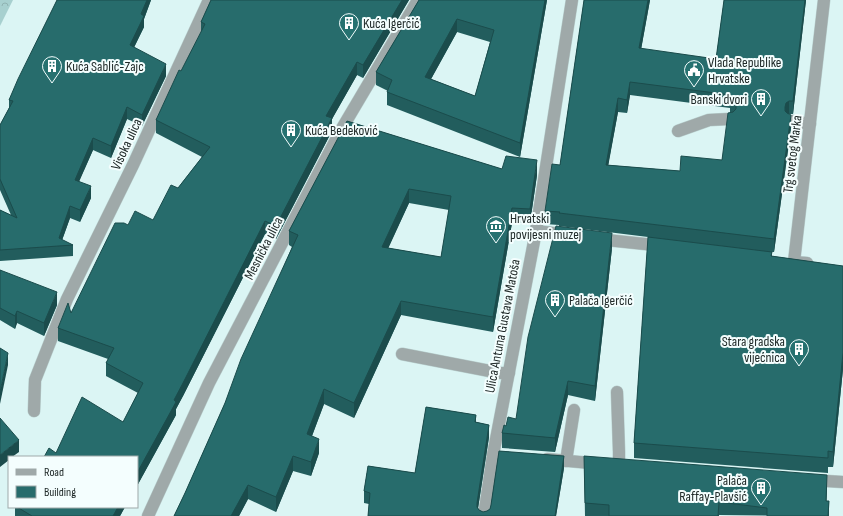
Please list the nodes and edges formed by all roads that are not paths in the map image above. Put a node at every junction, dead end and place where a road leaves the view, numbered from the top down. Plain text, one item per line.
1 (209, 0) edge
2 (418, 0) edge
3 (572, 0) edge
4 (824, 0) edge
5 (729, 119) edge
6 (792, 121) edge
7 (810, 124) junction
8 (678, 131) dead end
9 (536, 231) junction
10 (679, 248) edge
11 (780, 260) edge
12 (794, 262) junction
13 (815, 264) edge
14 (402, 354) dead end
15 (509, 373) junction
16 (617, 392) dead end
17 (574, 410) dead end
18 (34, 411) dead end
19 (493, 455) junction
20 (506, 456) edge
21 (536, 458) edge
22 (566, 461) junction
23 (798, 479) edge
24 (843, 482) edge
25 (148, 516) edge
26 (484, 516) edge

1 - 18 street, Visoka ulica
2 - 25 street, Mesnička ulica
3 - 9 street, Ulica Antuna Gustava Matoša
4 - 7 street, Trg svetog Marka
5 - 8 street
6 - 7 street
7 - 12 street, Trg svetog Marka
9 - 10 street
9 - 15 street, Ulica Antuna Gustava Matoša
11 - 12 street
12 - 13 street
14 - 15 street
15 - 19 street, Ulica Antuna Gustava Matoša
16 - 22 street
17 - 22 street
19 - 20 street
19 - 26 street, Ulica Antuna Gustava Matoša
21 - 22 street
23 - 24 street

